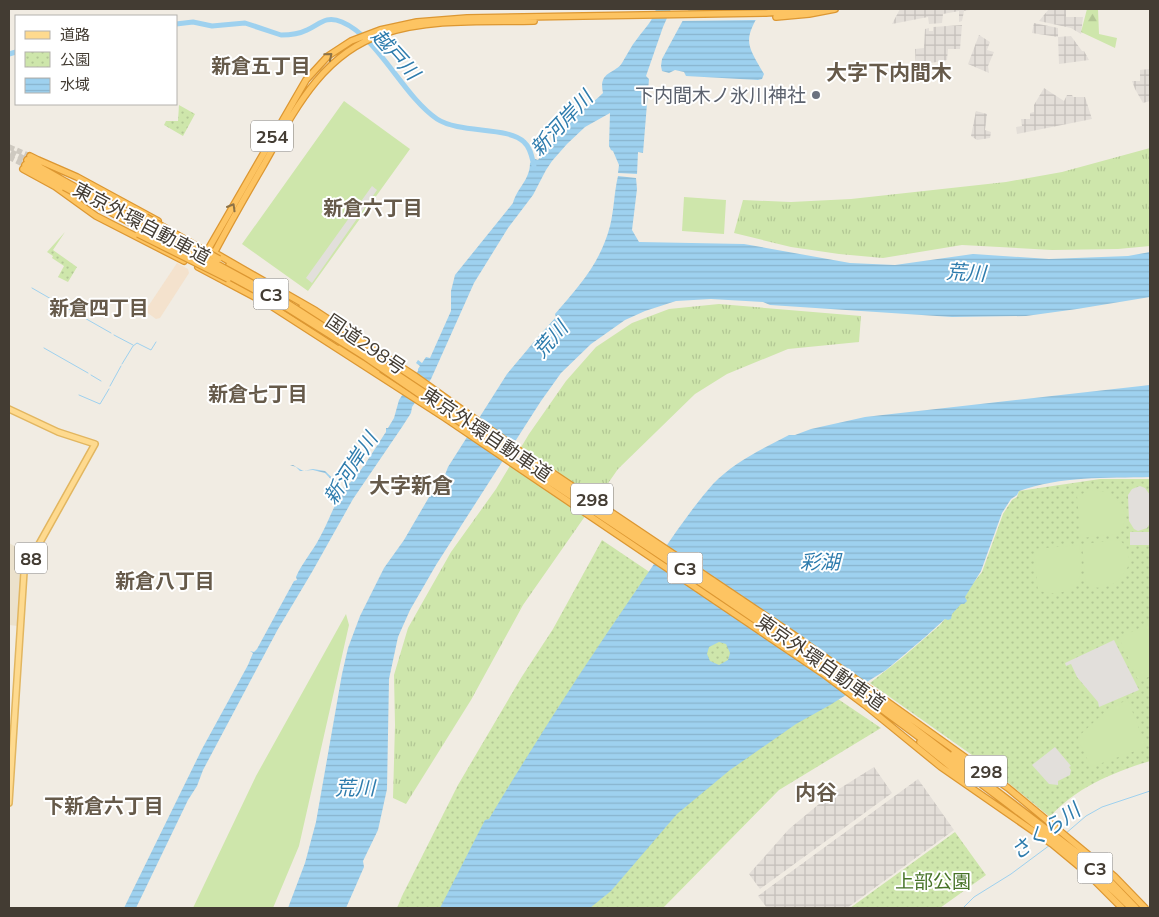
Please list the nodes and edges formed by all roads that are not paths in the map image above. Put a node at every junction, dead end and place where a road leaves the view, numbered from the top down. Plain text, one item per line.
1 (812, 9) edge
2 (835, 9) edge
3 (760, 15) junction
4 (26, 163) junction
5 (65, 184) junction
6 (53, 185) junction
7 (86, 205) dead end
8 (146, 217) dead end
9 (158, 221) dead end
10 (138, 234) dead end
11 (209, 252) junction
12 (184, 261) dead end
13 (210, 261) junction
14 (231, 262) junction
15 (198, 267) joint
16 (205, 270) junction
17 (238, 287) junction
18 (267, 296) junction
19 (281, 299) junction
20 (268, 304) junction
21 (444, 408) junction
22 (9, 409) edge
23 (865, 697) junction
24 (912, 726) junction
25 (9, 803) edge
26 (1006, 811) junction
27 (1044, 819) junction
28 (1068, 851) junction
29 (1079, 854) junction
30 (1124, 908) edge
31 (1131, 908) edge
32 (1136, 908) edge
33 (1144, 908) edge

1 - 3 highway, 254
2 - 3 highway, 254
3 - 11 highway, 254
4 - 5 highway, 東京外環自動車道 / C3
4 - 6 highway
4 - 9 highway
5 - 18 highway, 東京外環自動車道 / C3, bridge
5 - 19 highway, 東京外環自動車道 / C3, bridge
6 - 7 highway
6 - 12 highway
8 - 19 highway, bridge
10 - 18 highway, bridge
11 - 13 highway
11 - 14 highway, 国道298号 / 298
11 - 15 highway, 254
13 - 16 highway
13 - 17 highway
14 - 21 highway, bridge
14 - 27 highway, 国道298号 / 298
15 - 16 highway, 国道298号 / 298
16 - 17 highway, 国道298号 / 298
17 - 20 highway, 国道298号 / 298
18 - 21 highway, 東京外環自動車道 / C3, bridge
19 - 21 highway, 東京外環自動車道 / C3, bridge
20 - 21 highway, bridge
20 - 26 highway, 国道298号 / 298
21 - 23 highway, 東京外環自動車道 / C3, bridge
21 - 24 highway, 東京外環自動車道 / C3, bridge
22 - 25 main road, 88
23 - 26 highway
23 - 28 highway, 東京外環自動車道 / C3
24 - 27 highway
24 - 29 highway, 東京外環自動車道 / C3
26 - 30 highway, 国道298号 / 298
27 - 33 highway, 国道298号 / 298
28 - 30 highway
28 - 31 highway, 東京外環自動車道 / C3
29 - 32 highway, 東京外環自動車道 / C3
29 - 33 highway

